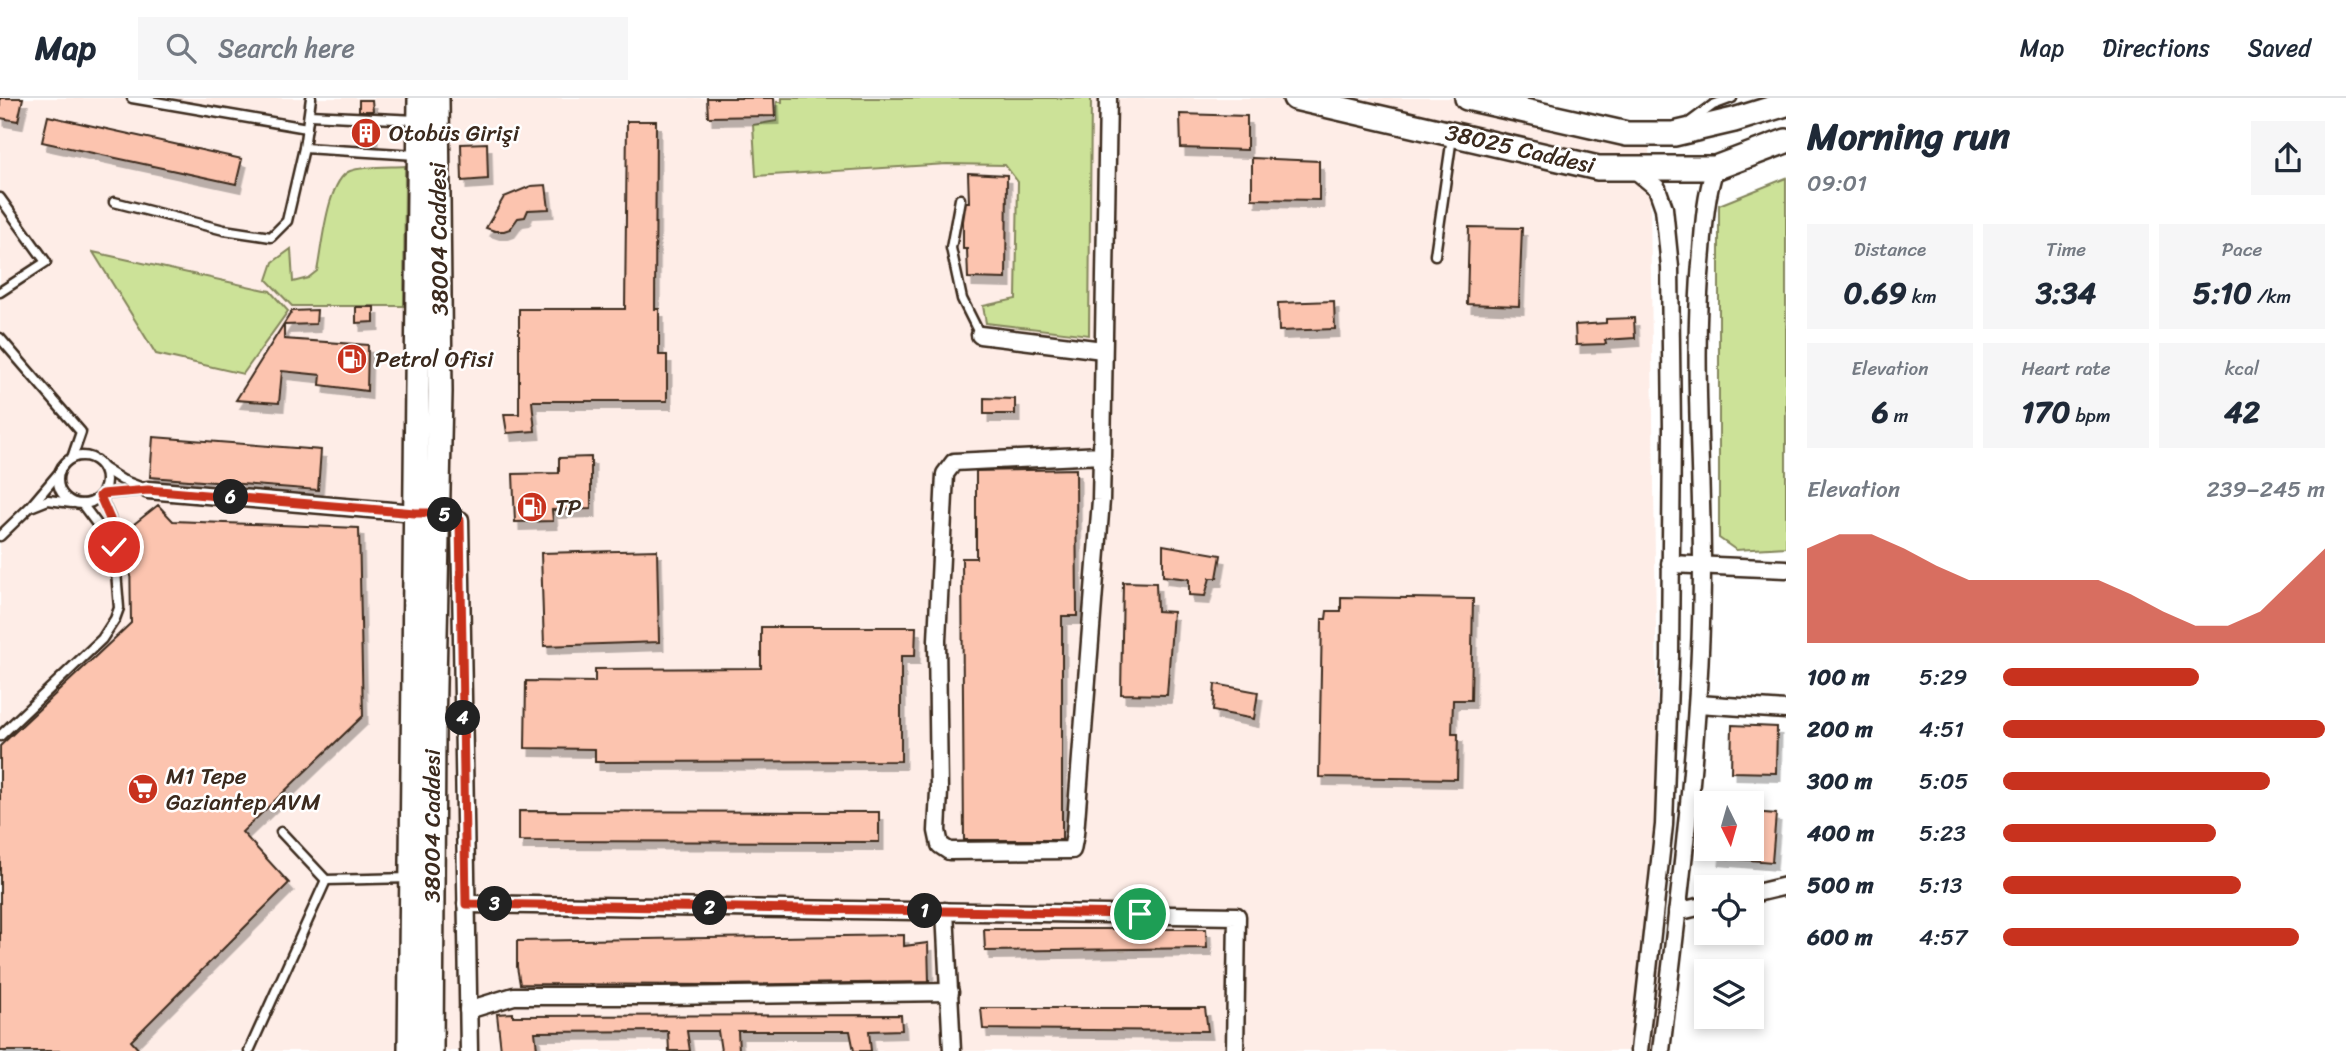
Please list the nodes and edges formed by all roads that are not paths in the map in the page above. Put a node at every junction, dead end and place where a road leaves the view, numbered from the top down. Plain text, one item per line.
1 (132, 98) edge
2 (311, 98) edge
3 (1108, 98) edge
4 (1295, 98) edge
5 (1468, 98) edge
6 (1732, 98) edge
7 (1786, 104) edge
8 (428, 109) edge
9 (309, 115) junction
10 (307, 128) junction
11 (1452, 134) junction
12 (1674, 134) junction
13 (1786, 141) edge
14 (304, 148) junction
15 (429, 157) junction
16 (1633, 168) junction
17 (1715, 168) junction
18 (0, 198) edge
19 (960, 199) dead end
20 (114, 202) dead end
21 (1435, 255) dead end
22 (0, 292) edge
23 (980, 335) joint
24 (0, 338) edge
25 (1103, 350) junction
26 (1102, 455) junction
27 (72, 458) junction
28 (103, 468) junction
29 (59, 473) junction
30 (148, 490) junction
31 (101, 495) junction
32 (80, 504) junction
33 (30, 507) junction
34 (426, 513) junction
35 (0, 536) edge
36 (114, 547) junction
37 (1670, 564) junction
38 (1702, 565) junction
39 (1786, 569) edge
40 (1698, 704) junction
41 (1786, 710) edge
42 (0, 736) edge
43 (281, 832) dead end
44 (422, 879) junction
45 (326, 880) junction
46 (1786, 886) edge
47 (1764, 891) edge
48 (466, 904) junction
49 (1694, 908) edge
50 (945, 911) junction
51 (1677, 912) junction
52 (950, 992) junction
53 (468, 1010) junction
54 (249, 1051) edge
55 (410, 1051) edge
56 (430, 1051) edge
57 (469, 1051) edge
58 (952, 1051) edge
59 (1235, 1051) edge
60 (1639, 1051) edge
61 (1661, 1051) edge

1 - 10 lane
2 - 9 lane
3 - 25 street
4 - 11 street, 38025 Caddesi
5 - 12 street, 38025 Caddesi
6 - 12 lane
7 - 12 street, 38025 Caddesi
8 - 9 lane
8 - 15 street, 38004 Caddesi
9 - 10 lane
10 - 14 lane
11 - 16 street, 38025 Caddesi
11 - 21 lane
13 - 17 street, 38025 Caddesi
14 - 15 lane
14 - 20 lane
15 - 34 street, 38004 Caddesi
16 - 17 street, 38025 Caddesi
16 - 37 street
17 - 38 street
18 - 22 lane
19 - 23 lane
23 - 25 street
24 - 27 lane
25 - 26 street
26 - 26 street
27 - 28 lane
27 - 29 lane
28 - 30 lane
28 - 31 lane
29 - 32 lane
29 - 33 lane
30 - 31 lane
30 - 34 street
31 - 32 lane
31 - 36 lane
32 - 33 lane
32 - 36 lane
33 - 35 lane
34 - 44 street, 38004 Caddesi
34 - 48 street
36 - 42 lane
37 - 38 street
37 - 60 street
38 - 39 street
38 - 40 street
40 - 41 street
40 - 51 street
43 - 45 lane
44 - 45 lane
44 - 55 street, 38004 Caddesi
44 - 56 street, 38004 Caddesi
45 - 54 lane
46 - 47 street
48 - 50 street
48 - 53 street
49 - 51 street
50 - 52 street
50 - 59 street
51 - 61 street
52 - 53 street
52 - 58 street
53 - 57 street

